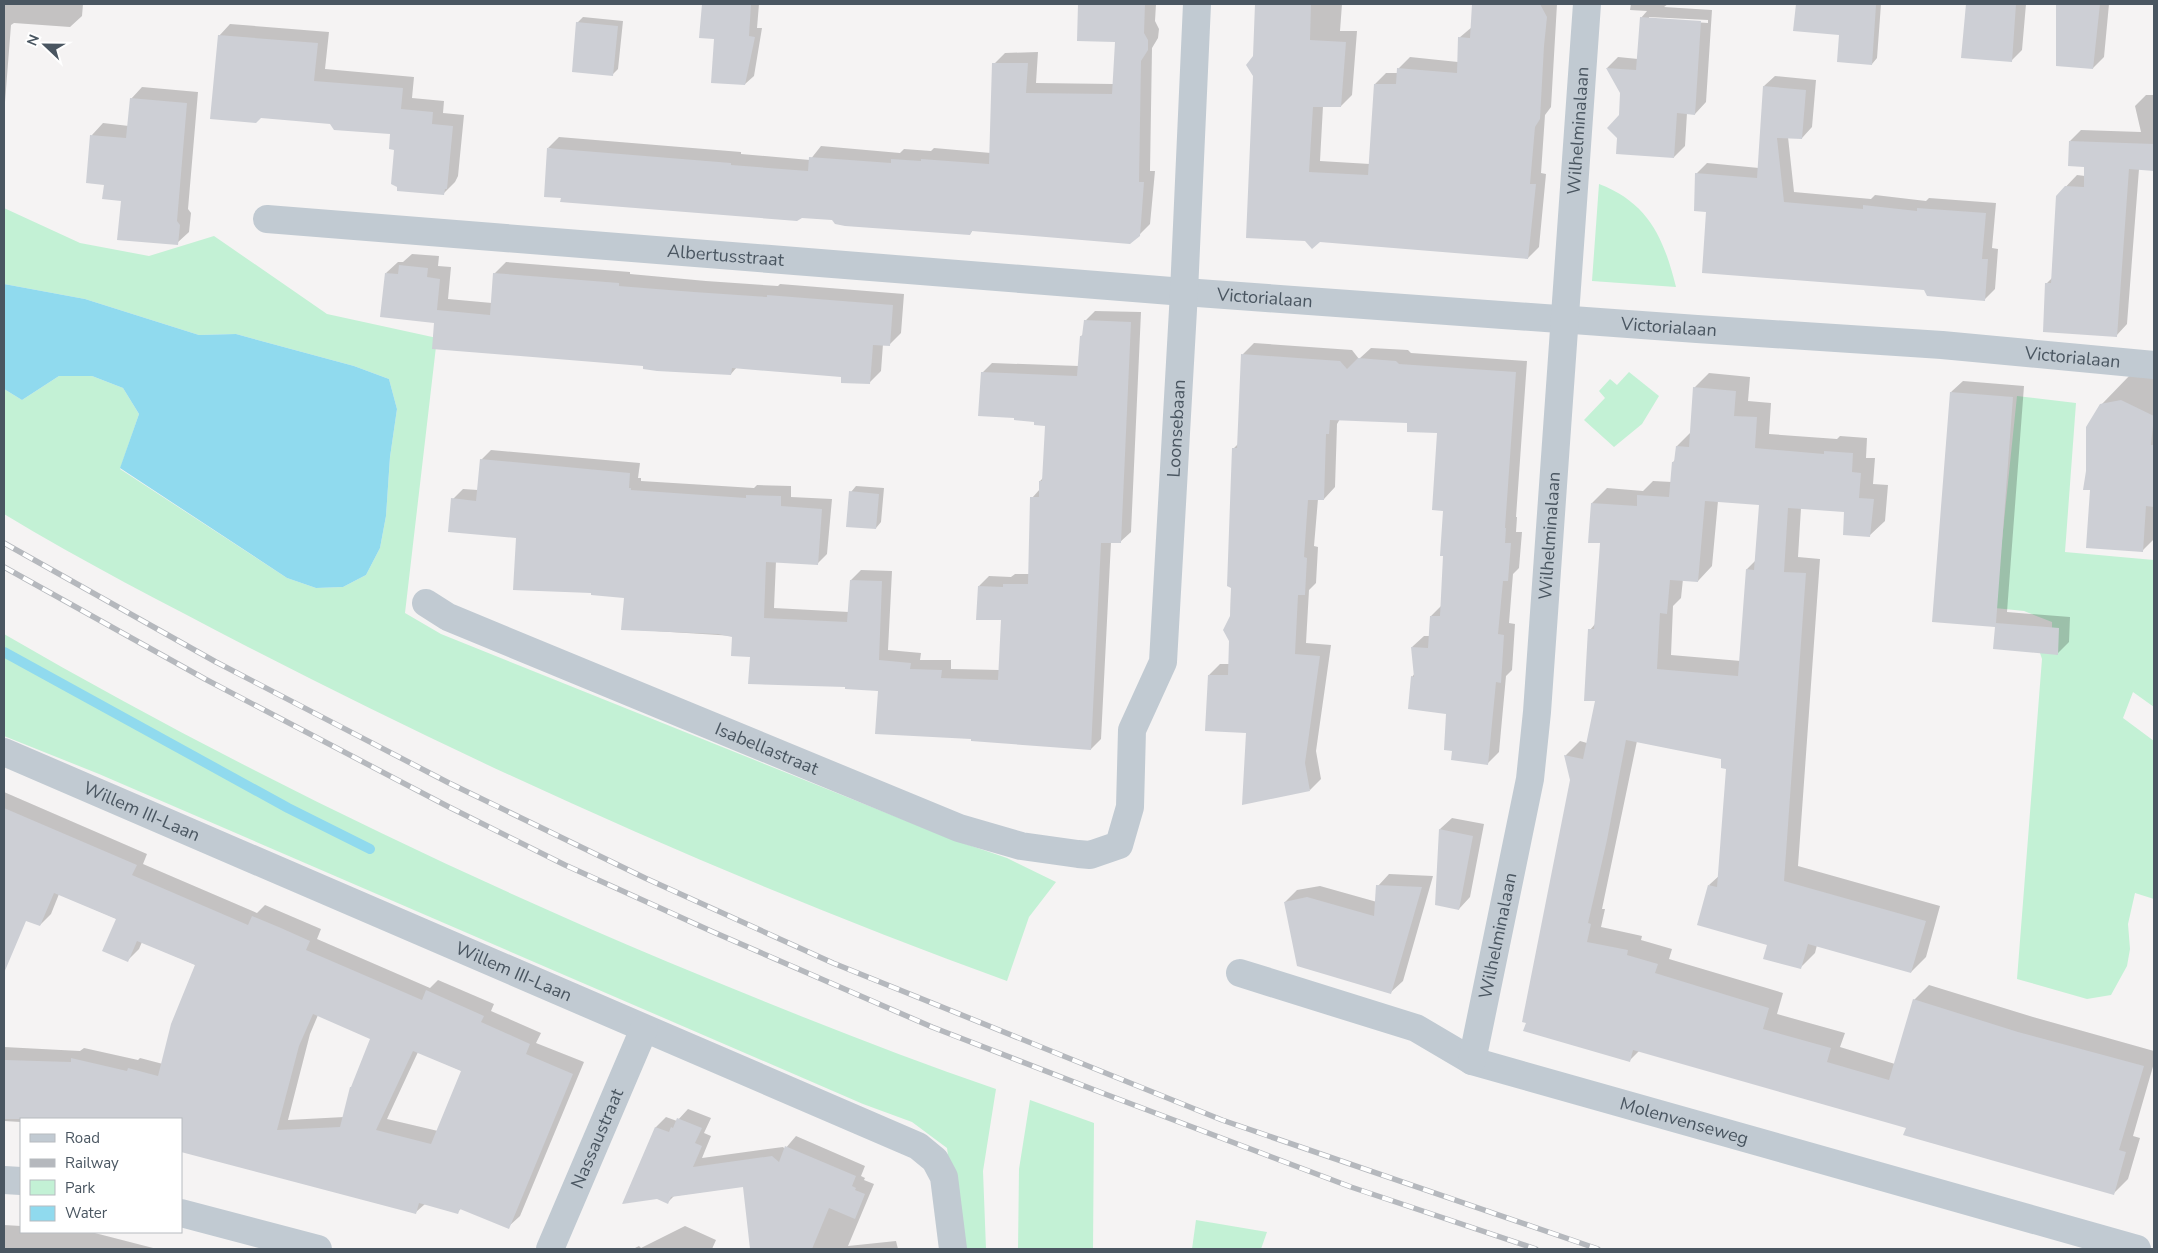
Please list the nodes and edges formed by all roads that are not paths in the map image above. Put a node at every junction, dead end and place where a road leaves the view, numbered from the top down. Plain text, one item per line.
1 (1197, 4) edge
2 (1587, 4) edge
3 (267, 219) dead end
4 (1184, 292) junction
5 (1565, 320) junction
6 (2154, 365) edge
7 (426, 603) dead end
8 (4, 752) edge
9 (1119, 845) joint
10 (1240, 972) dead end
11 (644, 1029) junction
12 (1472, 1061) junction
13 (4, 1180) edge
14 (20, 1181) edge
15 (182, 1213) edge
16 (318, 1249) edge
17 (550, 1249) edge
18 (953, 1249) edge
19 (2137, 1249) edge

1 - 4 street, Loonsebaan
2 - 5 street, Wilhelminalaan
3 - 4 street, Albertusstraat
4 - 5 street, Victorialaan
4 - 9 street, Loonsebaan
5 - 6 street, Victorialaan
5 - 12 street, Wilhelminalaan
7 - 9 street, Isabellastraat
8 - 11 street, Willem III-Laan
10 - 12 street, Molenvenseweg
11 - 17 street, Nassaustraat
11 - 18 street, Willem III-Laan
12 - 19 street, Molenvenseweg
13 - 14 street
15 - 16 street

